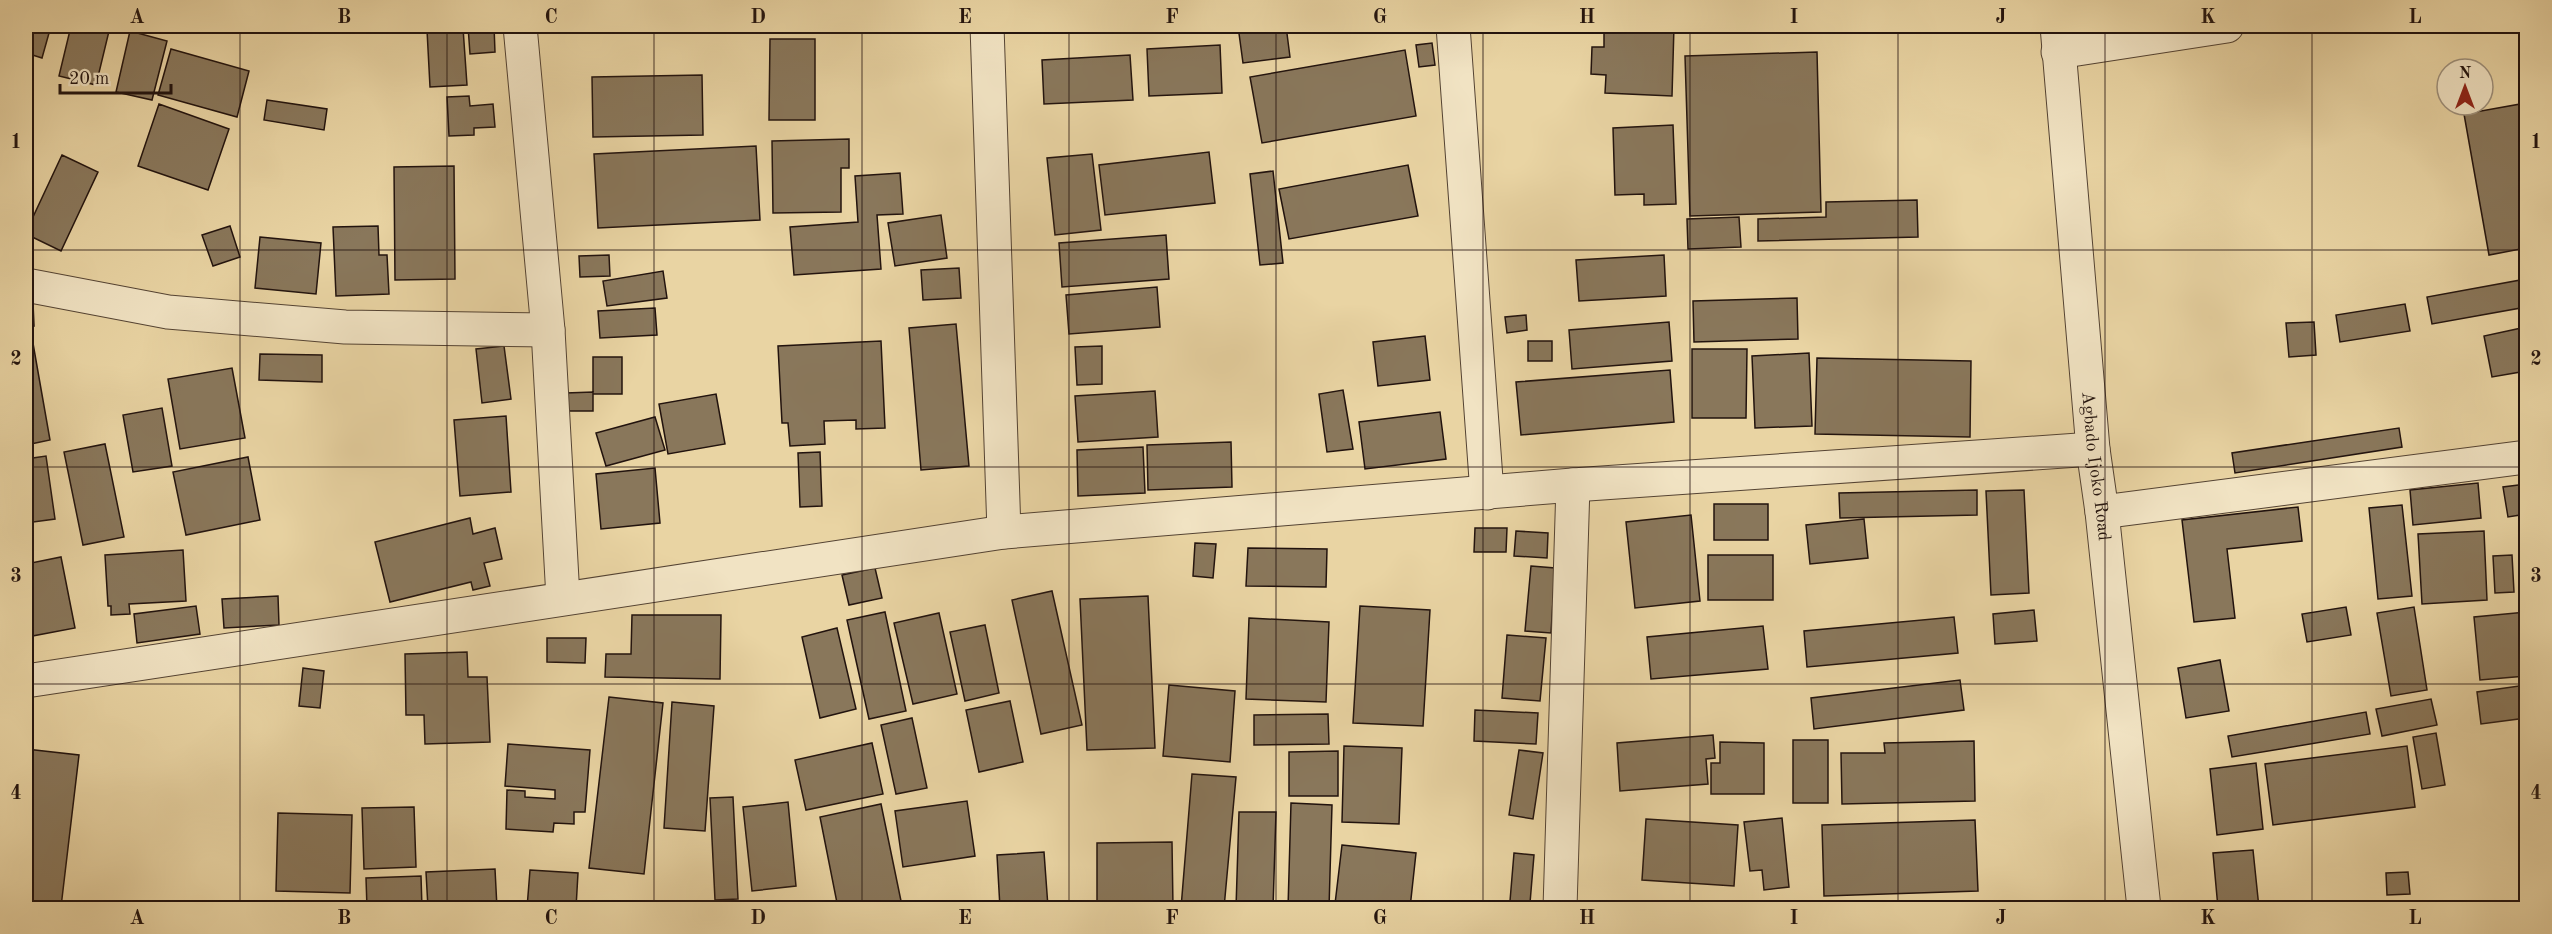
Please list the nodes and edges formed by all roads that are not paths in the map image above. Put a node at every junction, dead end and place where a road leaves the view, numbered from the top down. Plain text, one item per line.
1 (520, 26) edge
2 (987, 26) edge
3 (1453, 26) edge
4 (2227, 26) edge
5 (2058, 39) edge
6 (26, 285) edge
7 (548, 330) junction
8 (2093, 449) junction
9 (2526, 457) edge
10 (1573, 485) junction
11 (1487, 493) junction
12 (2102, 512) junction
13 (1004, 532) junction
14 (563, 598) junction
15 (26, 681) edge
16 (1560, 909) edge
17 (2144, 909) edge

1 - 7 street
2 - 13 street
3 - 11 street
4 - 5 street
5 - 8 street, Agbado Ijoko Road
6 - 7 street
7 - 14 street
8 - 10 street
8 - 12 street, Agbado Ijoko Road
9 - 12 street
10 - 11 street
10 - 16 street
11 - 13 street
12 - 17 street, Agbado Ijoko Road
13 - 14 street
14 - 15 street

